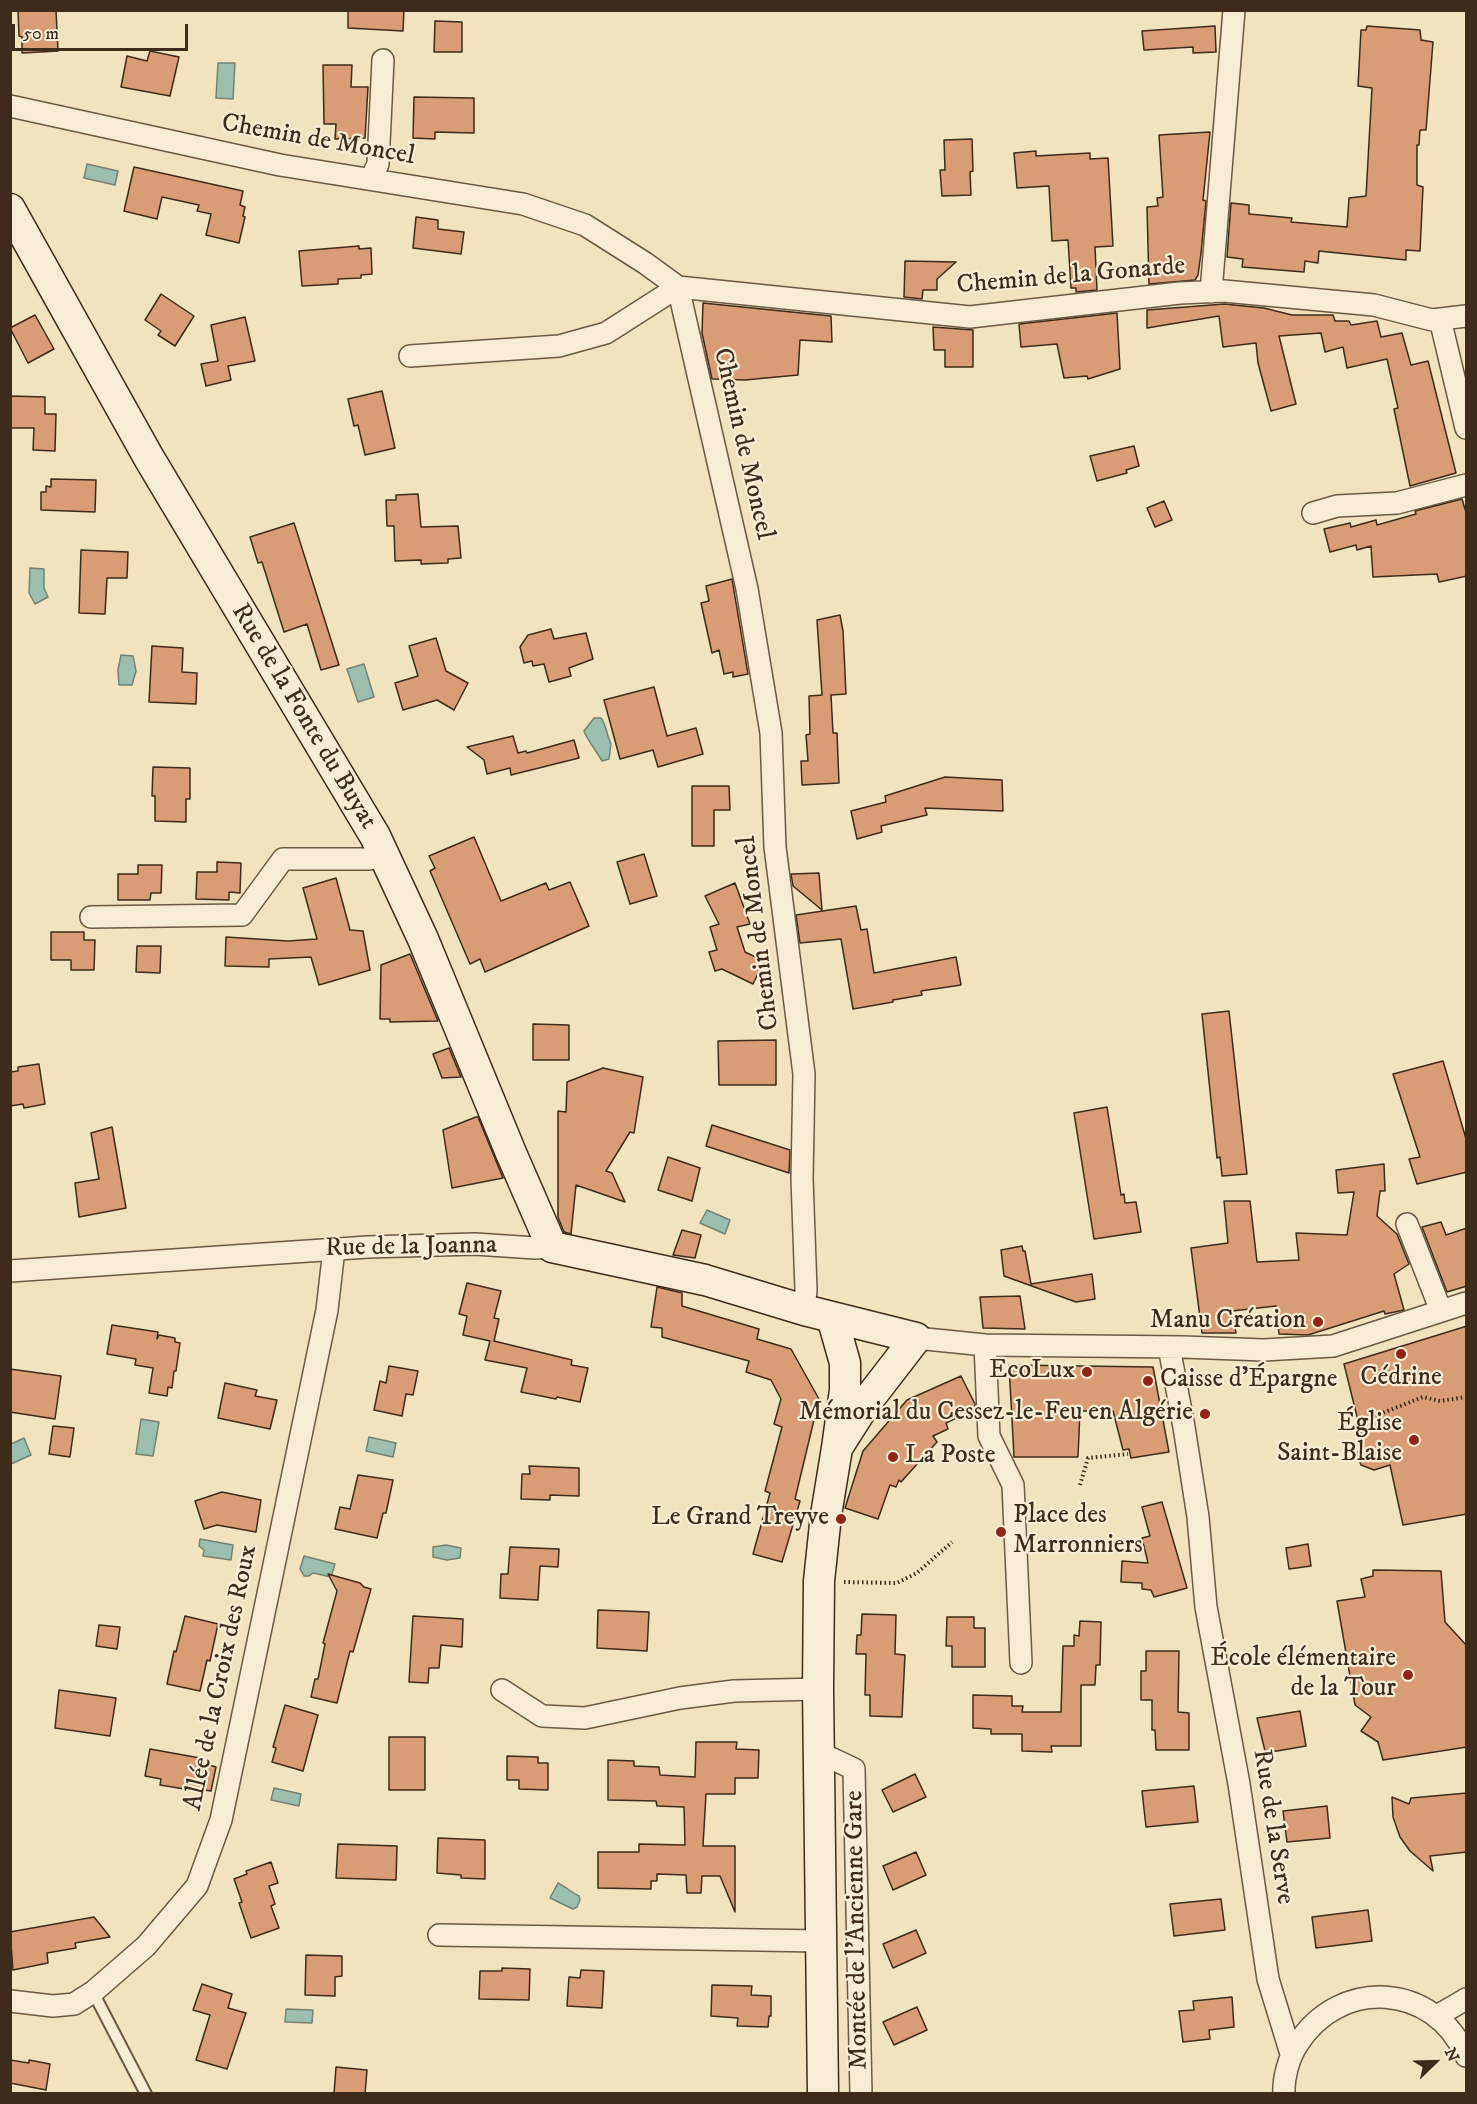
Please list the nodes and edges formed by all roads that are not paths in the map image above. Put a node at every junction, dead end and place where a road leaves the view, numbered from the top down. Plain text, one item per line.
1 (1234, 10) edge
2 (383, 60) dead end
3 (10, 106) edge
4 (371, 178) junction
5 (10, 209) edge
6 (678, 287) junction
7 (1211, 292) junction
8 (1467, 316) edge
9 (1440, 319) junction
10 (410, 356) dead end
11 (1467, 428) edge
12 (1467, 484) edge
13 (1313, 513) dead end
14 (384, 855) junction
15 (91, 917) dead end
16 (1407, 1224) dead end
17 (552, 1247) junction
18 (334, 1249) junction
19 (10, 1271) edge
20 (1467, 1303) edge
21 (1441, 1311) junction
22 (818, 1313) junction
23 (886, 1331) junction
24 (916, 1338) junction
25 (985, 1345) junction
26 (1169, 1347) junction
27 (845, 1390) junction
28 (837, 1449) junction
29 (1021, 1663) dead end
30 (818, 1689) junction
31 (502, 1690) dead end
32 (820, 1753) junction
33 (439, 1935) dead end
34 (822, 1941) junction
35 (93, 1992) junction
36 (1467, 1999) edge
37 (10, 2001) edge
38 (1437, 2016) junction
39 (1291, 2054) junction
40 (1467, 2056) edge
41 (146, 2094) edge
42 (824, 2094) edge
43 (861, 2094) edge
44 (1284, 2094) edge

1 - 7 street
2 - 4 street
3 - 4 street, Chemin de Moncel
4 - 6 street, Chemin de Moncel
5 - 14 street, Rue de la Fonte du Buyat
6 - 7 street, Chemin de la Gonarde
6 - 10 street
6 - 22 street, Chemin de Moncel
7 - 9 street, Chemin de la Gonarde
8 - 9 street, Chemin de la Gonarde
9 - 11 street
12 - 13 street
14 - 15 street
14 - 17 street, Rue de la Fonte du Buyat
16 - 21 street
17 - 18 street, Rue de la Joanna
17 - 22 street, Rue de la Joanna
18 - 19 street, Rue de la Joanna
18 - 35 street, Allée de la Croix des Roux
20 - 21 street
21 - 26 street
22 - 23 street, Rue de la Joanna
22 - 27 street, Montée de l'Ancienne Gare
23 - 24 street, Rue de la Joanna
23 - 27 street, Montée de l'Ancienne Gare
24 - 25 street
24 - 28 street, Montée de l'Ancienne Gare
25 - 26 street
25 - 29 street
26 - 39 street, Rue de la Serve
27 - 28 street, Montée de l'Ancienne Gare
28 - 30 street, Montée de l'Ancienne Gare
30 - 31 street
30 - 32 street, Montée de l'Ancienne Gare
32 - 34 street, Montée de l'Ancienne Gare
32 - 43 street, Montée de l'Ancienne Gare
33 - 34 street
34 - 42 street, Montée de l'Ancienne Gare
35 - 37 street, Allée de la Croix des Roux
35 - 41 lane
36 - 38 street
38 - 39 street, Rue de la Serve
38 - 40 street, Rue de la Serve
39 - 44 street, Rue de la Serve

